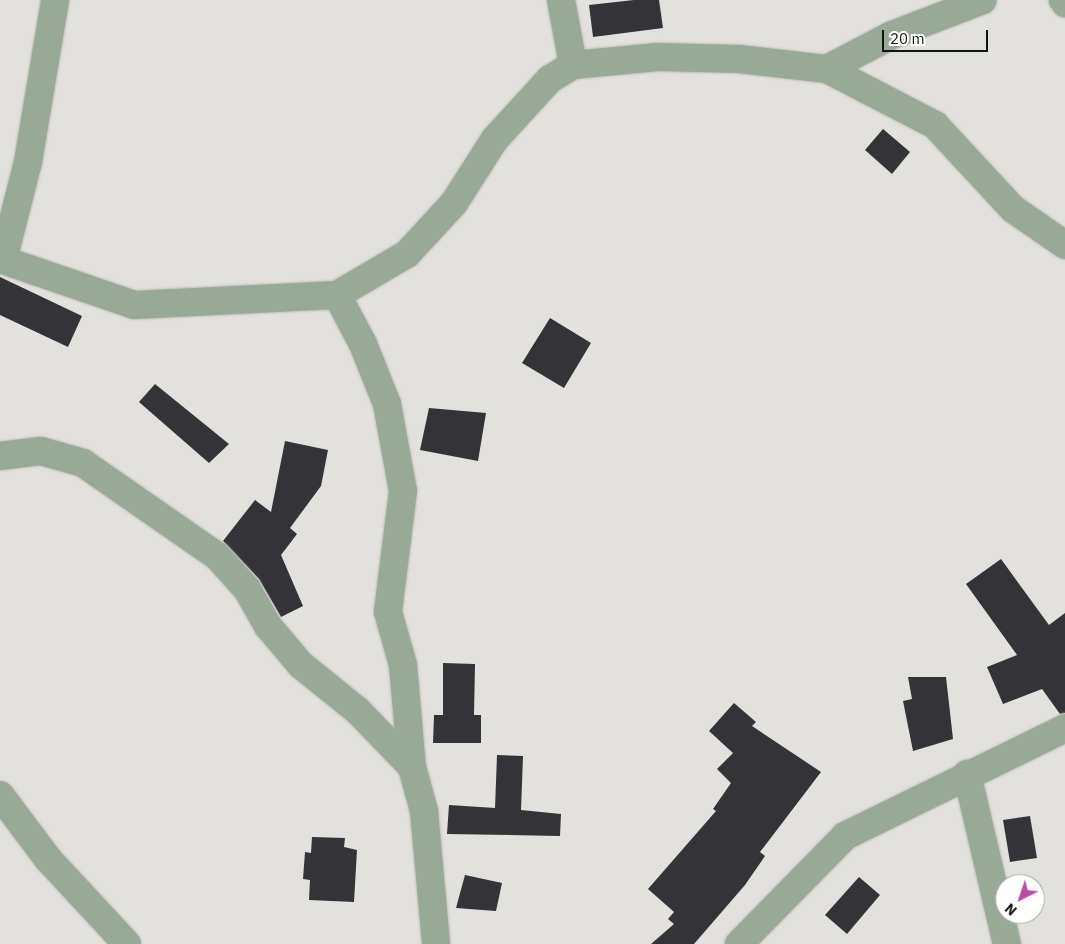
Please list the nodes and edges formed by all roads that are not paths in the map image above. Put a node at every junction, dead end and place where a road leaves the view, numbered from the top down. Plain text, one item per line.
1 (55, 0) edge
2 (561, 0) edge
3 (983, 0) edge
4 (573, 65) junction
5 (826, 69) junction
6 (1065, 245) edge
7 (1, 259) edge
8 (336, 295) junction
9 (0, 456) edge
10 (1065, 728) edge
11 (412, 767) junction
12 (967, 774) junction
13 (0, 794) edge
14 (127, 944) edge
15 (436, 944) edge
16 (740, 944) edge
17 (1007, 944) edge

1 - 7 street
2 - 4 street
3 - 5 street
4 - 5 street
4 - 8 street
5 - 6 street
7 - 8 street
8 - 11 street
9 - 11 street
10 - 12 street
11 - 15 street
12 - 16 street
12 - 17 street
13 - 14 street

